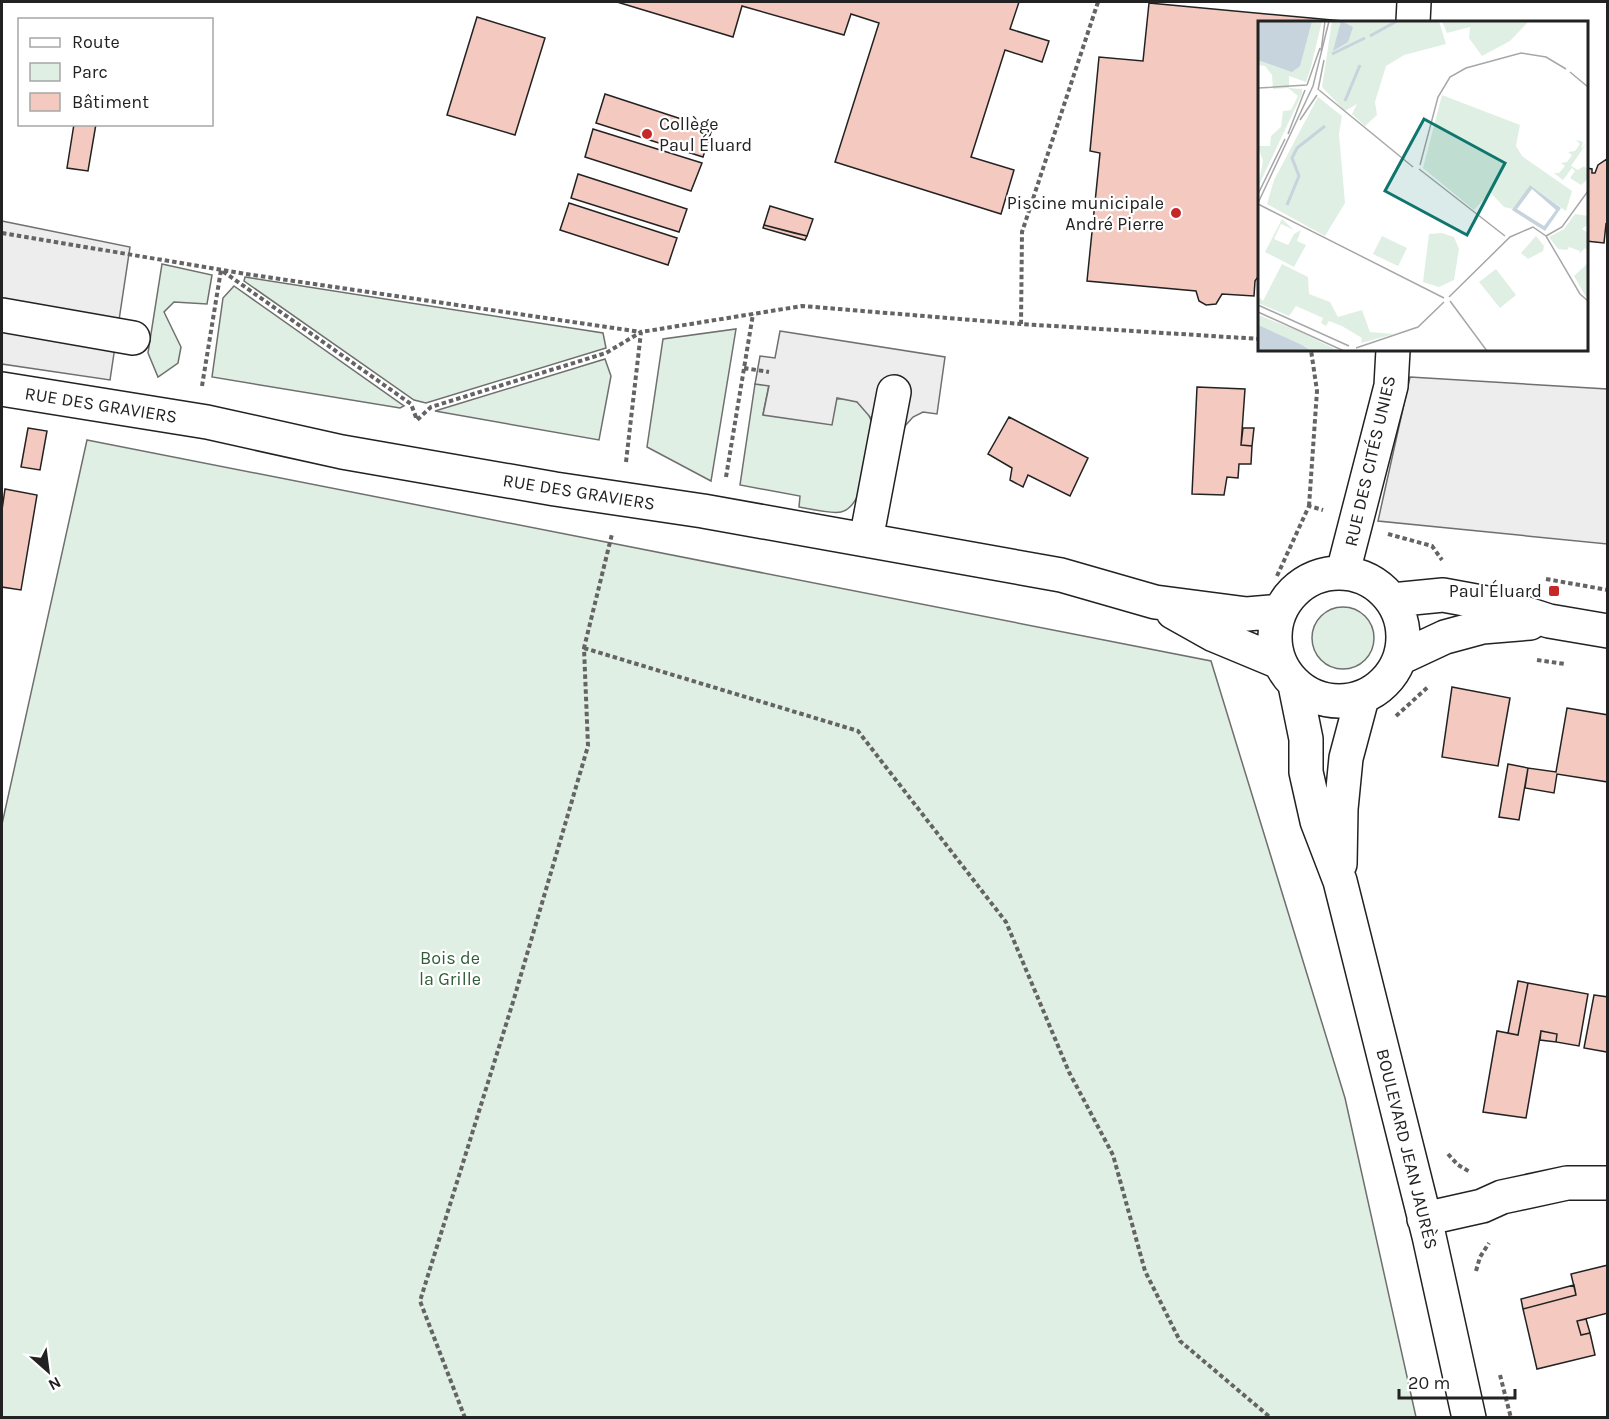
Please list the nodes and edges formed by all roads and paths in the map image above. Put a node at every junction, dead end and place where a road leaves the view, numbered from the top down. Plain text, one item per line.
1 (1098, 2) edge
2 (1414, 2) edge
3 (1413, 21) edge
4 (2, 233) edge
5 (221, 270) junction
6 (753, 314) junction
7 (2, 315) edge
8 (1022, 324) junction
9 (642, 332) junction
10 (133, 338) dead end
11 (1258, 339) edge
12 (1311, 351) edge
13 (1393, 351) edge
14 (744, 368) junction
15 (769, 372) dead end
16 (2, 389) edge
17 (894, 392) dead end
18 (207, 422) junction
19 (726, 479) dead end
20 (621, 498) junction
21 (1309, 506) junction
22 (1356, 520) junction
23 (866, 540) junction
24 (1343, 572) junction
25 (1277, 578) dead end
26 (1443, 596) junction
27 (1392, 600) junction
28 (1155, 602) junction
29 (1280, 611) junction
30 (1549, 621) junction
31 (1608, 631) edge
32 (1448, 643) junction
33 (584, 648) junction
34 (1400, 658) junction
35 (1287, 674) junction
36 (1362, 698) junction
37 (1394, 718) dead end
38 (1340, 881) junction
39 (1445, 1146) dead end
40 (1608, 1183) edge
41 (1482, 1206) junction
42 (1424, 1219) junction
43 (1477, 1280) dead end
44 (1499, 1371) dead end
45 (465, 1418) edge
46 (1271, 1418) edge
47 (1468, 1418) edge
48 (1511, 1418) edge

1 - 8 path
2 - 3 street
4 - 5 path
5 - 9 path
5 - 9 path
5 - 18 path
6 - 8 path
6 - 9 path
6 - 14 path
7 - 10 street
8 - 11 path
9 - 20 path
12 - 21 path
13 - 22 street, RUE DES CITÉS UNIES
14 - 15 path
14 - 19 path
16 - 18 street, RUE DES GRAVIERS
17 - 23 street
18 - 20 street, RUE DES GRAVIERS
20 - 23 street, RUE DES GRAVIERS
20 - 33 path
21 - 22 path
21 - 25 path
22 - 24 street, RUE DES CITÉS UNIES
22 - 26 path
23 - 28 street, RUE DES GRAVIERS
24 - 27 street
24 - 29 street
26 - 27 street
26 - 30 street
27 - 34 street
28 - 29 street, RUE DES GRAVIERS
28 - 35 street, RUE DES GRAVIERS
29 - 35 street
30 - 31 street
30 - 32 street
32 - 34 street
32 - 37 path
33 - 45 path
33 - 46 path
34 - 36 street
35 - 36 street
35 - 38 street, BOULEVARD JEAN JAURÈS
36 - 38 street, BOULEVARD JEAN JAURÈS
38 - 42 street, BOULEVARD JEAN JAURÈS
39 - 41 path
40 - 41 street
41 - 42 street
41 - 43 path
42 - 47 street, BOULEVARD JEAN JAURÈS
44 - 48 path

